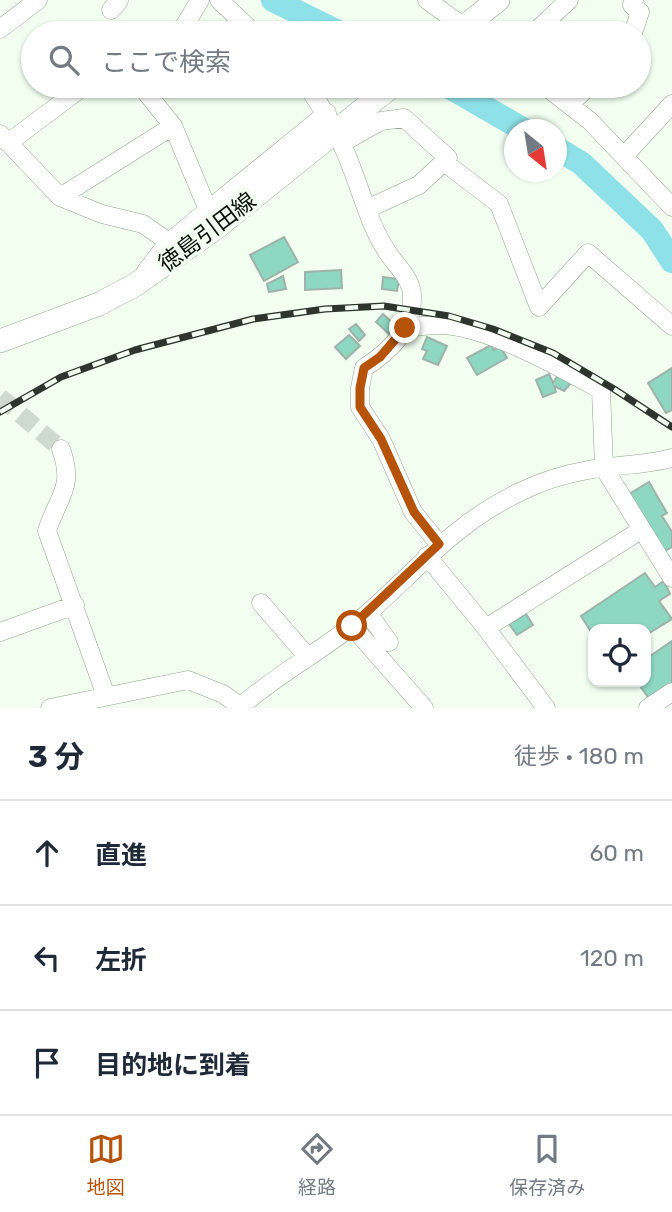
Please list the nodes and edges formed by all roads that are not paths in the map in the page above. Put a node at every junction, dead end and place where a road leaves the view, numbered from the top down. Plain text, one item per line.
1 (38, 0) edge
2 (200, 0) edge
3 (219, 0) edge
4 (427, 0) edge
5 (498, 0) edge
6 (569, 0) edge
7 (634, 0) edge
8 (187, 21) edge
9 (241, 21) edge
10 (452, 21) edge
11 (475, 21) edge
12 (547, 21) edge
13 (637, 21) edge
14 (0, 29) edge
15 (66, 98) edge
16 (151, 98) edge
17 (315, 98) edge
18 (376, 98) edge
19 (562, 98) edge
20 (576, 98) edge
21 (570, 104) junction
22 (672, 104) edge
23 (173, 126) junction
24 (335, 129) junction
25 (4, 139) edge
26 (624, 156) junction
27 (444, 162) junction
28 (60, 197) junction
29 (672, 207) edge
30 (367, 209) junction
31 (208, 211) junction
32 (167, 244) junction
33 (135, 285) junction
34 (672, 326) edge
35 (405, 328) junction
36 (0, 341) edge
37 (61, 449) tunnel mouth
38 (672, 458) edge
39 (604, 468) junction
40 (641, 530) junction
41 (433, 550) junction
42 (672, 578) edge
43 (261, 603) dead end
44 (75, 605) junction
45 (368, 613) junction
46 (352, 626) junction
47 (486, 628) junction
48 (0, 632) edge
49 (390, 642) dead end
50 (307, 656) junction
51 (672, 692) edge
52 (115, 695) junction
53 (241, 707) edge
54 (50, 708) edge
55 (139, 708) edge
56 (424, 708) edge
57 (546, 708) edge
58 (648, 708) edge

1 - 14 street
2 - 8 street
3 - 9 street
4 - 10 street
5 - 11 main road
6 - 12 street
7 - 13 street
15 - 25 street
16 - 23 street
17 - 24 street
18 - 24 main road, 徳島引田線
19 - 21 street
20 - 21 street
21 - 26 street
22 - 26 street
23 - 28 street
23 - 31 street
24 - 27 street
24 - 30 street
24 - 31 street
24 - 33 main road, 徳島引田線
25 - 28 street
26 - 29 street
27 - 30 street
27 - 34 street
28 - 32 street
30 - 35 street
31 - 32 street
32 - 33 street
33 - 36 main road, 徳島引田線
35 - 39 street
35 - 41 street
37 - 44 street
38 - 39 street
39 - 40 street
39 - 41 street
40 - 42 street
40 - 47 street
41 - 45 street
41 - 47 street
43 - 50 street
44 - 48 street
44 - 52 street
45 - 46 street
45 - 49 street
46 - 50 street
46 - 56 street
47 - 57 street
50 - 53 street
51 - 58 street
52 - 53 street
52 - 54 street
52 - 55 street

